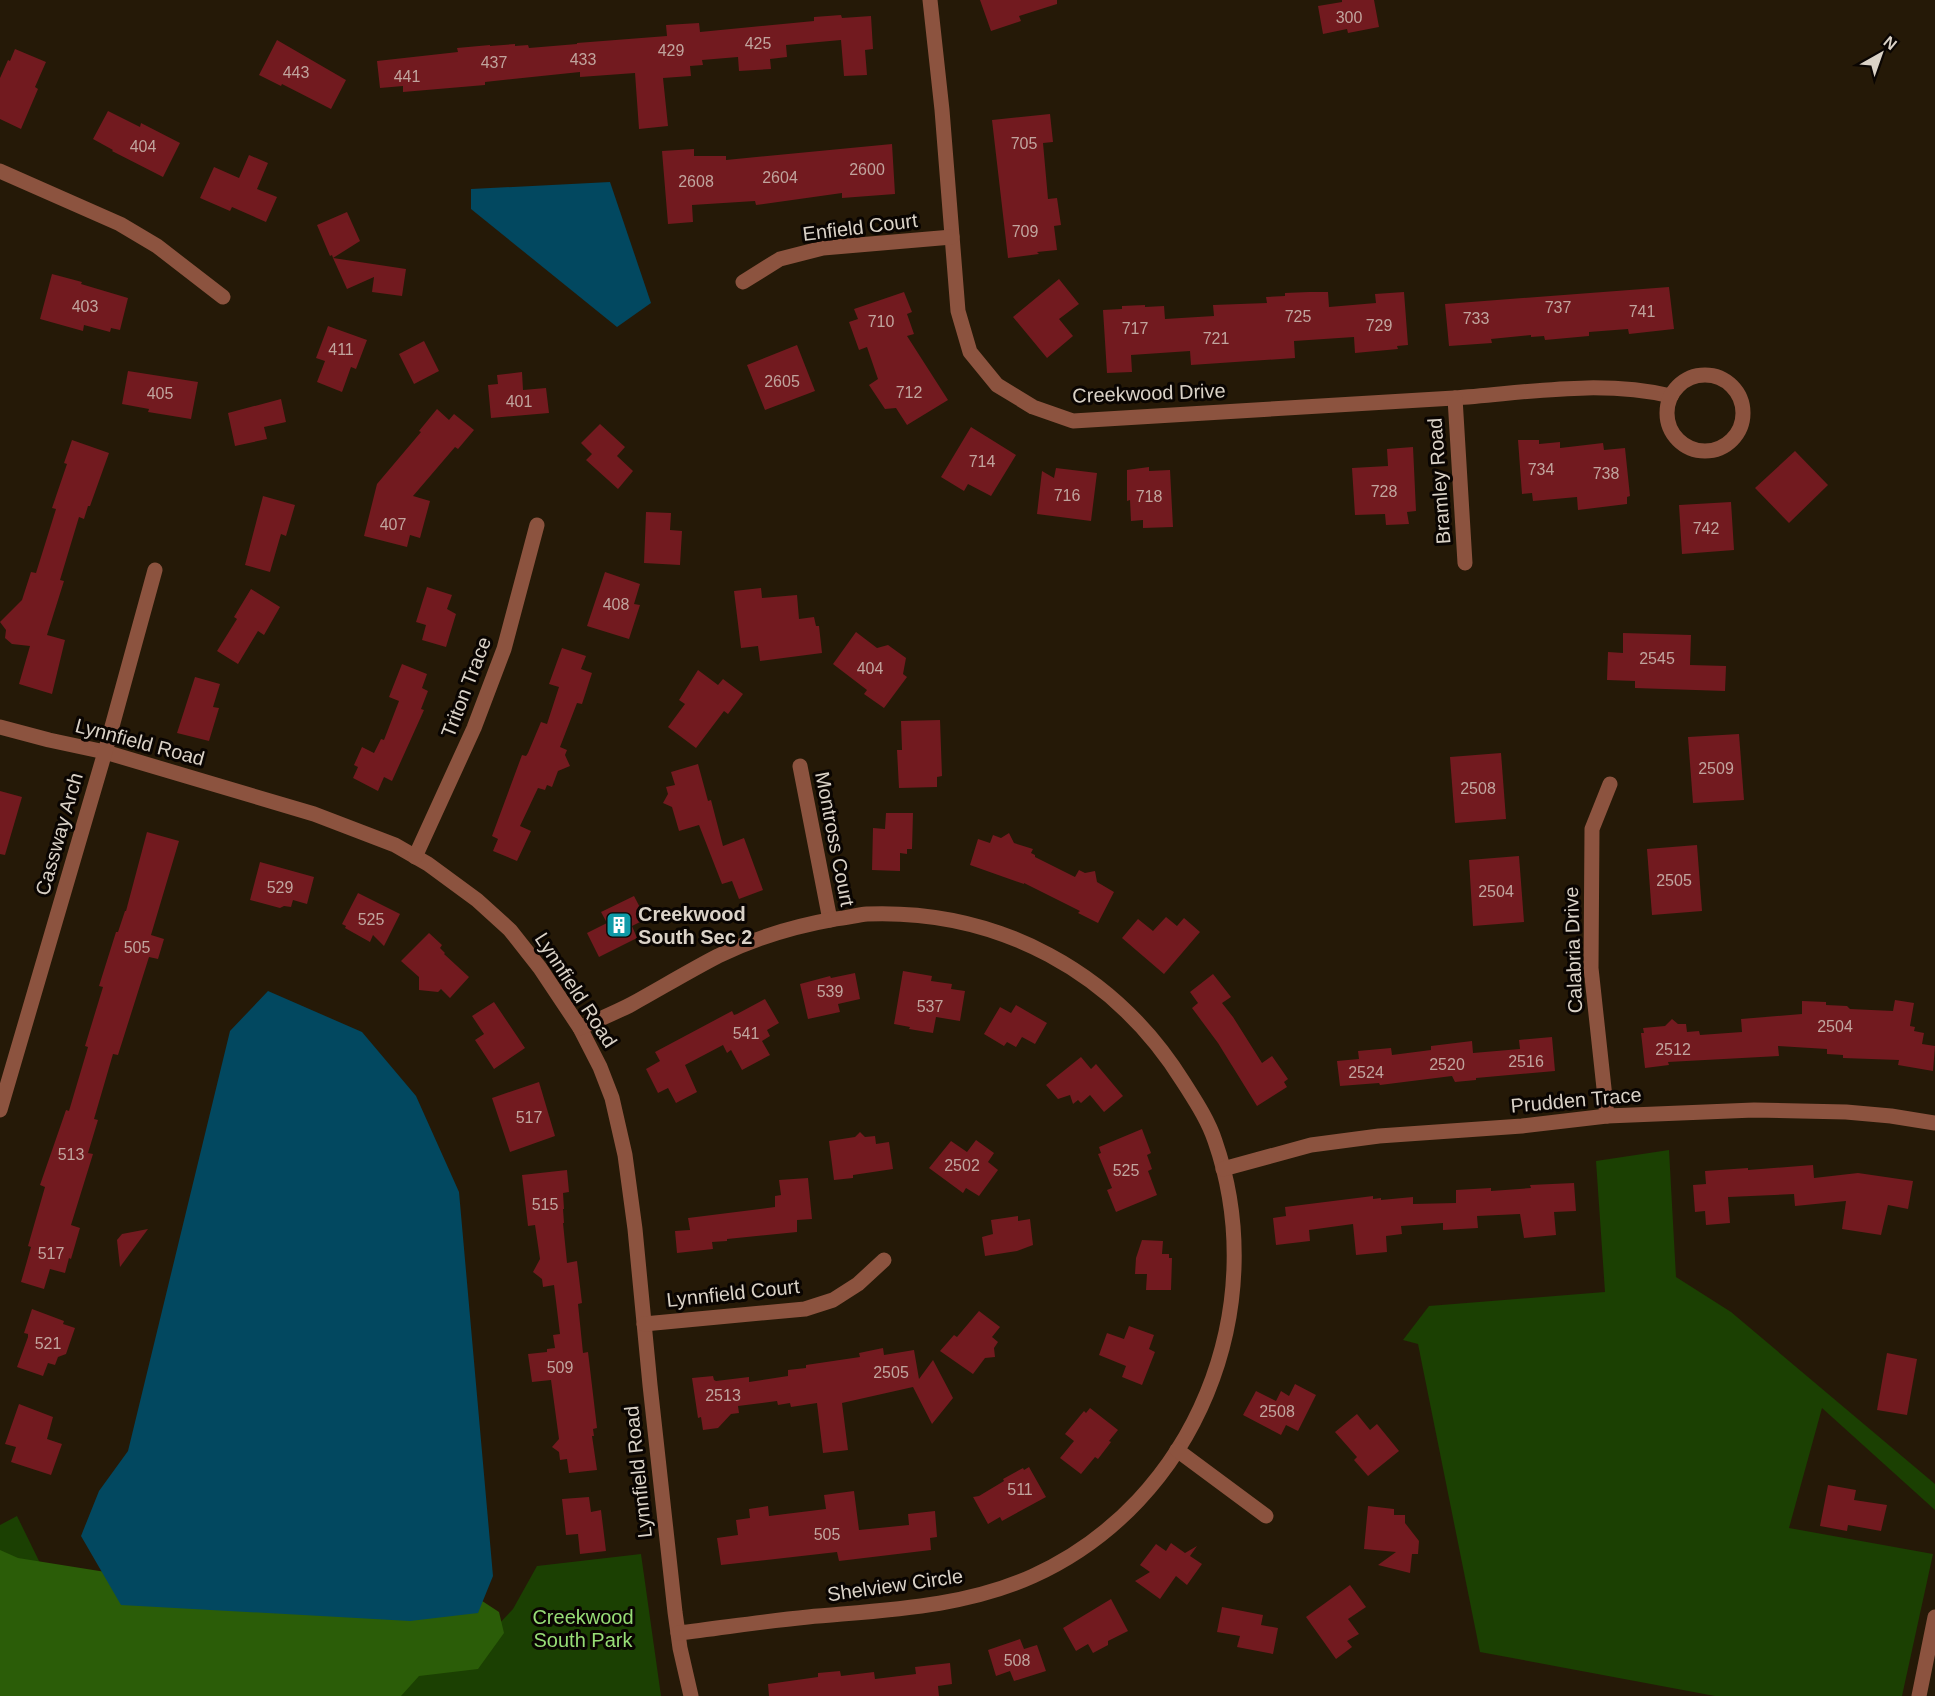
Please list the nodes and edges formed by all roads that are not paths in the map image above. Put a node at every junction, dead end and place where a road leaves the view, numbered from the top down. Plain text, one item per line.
1 (930, 0) edge
2 (0, 171) edge
3 (952, 237) junction
4 (743, 282) dead end
5 (224, 297) dead end
6 (1671, 396) junction
7 (1455, 398) junction
8 (537, 525) dead end
9 (1465, 563) dead end
10 (155, 570) dead end
11 (0, 726) edge
12 (105, 752) junction
13 (800, 766) dead end
14 (1610, 784) dead end
15 (415, 857) junction
16 (830, 920) junction
17 (580, 1028) junction
18 (0, 1110) edge
19 (1607, 1116) junction
20 (1935, 1123) edge
21 (1223, 1169) junction
22 (884, 1260) dead end
23 (644, 1324) junction
24 (1177, 1450) junction
25 (1266, 1516) dead end
26 (1935, 1617) edge
27 (678, 1633) junction
28 (691, 1696) edge
29 (1919, 1696) edge

1 - 3 street, Creekwood Drive
2 - 5 street
3 - 4 street, Enfield Court
3 - 7 street, Creekwood Drive
6 - 6 street
6 - 7 street, Creekwood Drive
7 - 9 street, Bramley Road
8 - 15 street, Triton Trace
10 - 12 street, Cassway Arch
11 - 12 street, Lynnfield Road
12 - 15 street, Lynnfield Road
12 - 18 street, Cassway Arch
13 - 16 street, Montross Court
14 - 19 street, Calabria Drive
15 - 17 street, Lynnfield Road
16 - 17 street, Shelview Circle
16 - 21 street, Shelview Circle
17 - 23 street, Lynnfield Road
19 - 20 street, Prudden Trace
19 - 21 street, Prudden Trace
21 - 24 street, Shelview Circle
22 - 23 street, Lynnfield Court
23 - 27 street, Lynnfield Road
24 - 25 street
24 - 27 street, Shelview Circle
26 - 29 street
27 - 28 street, Lynnfield Road

